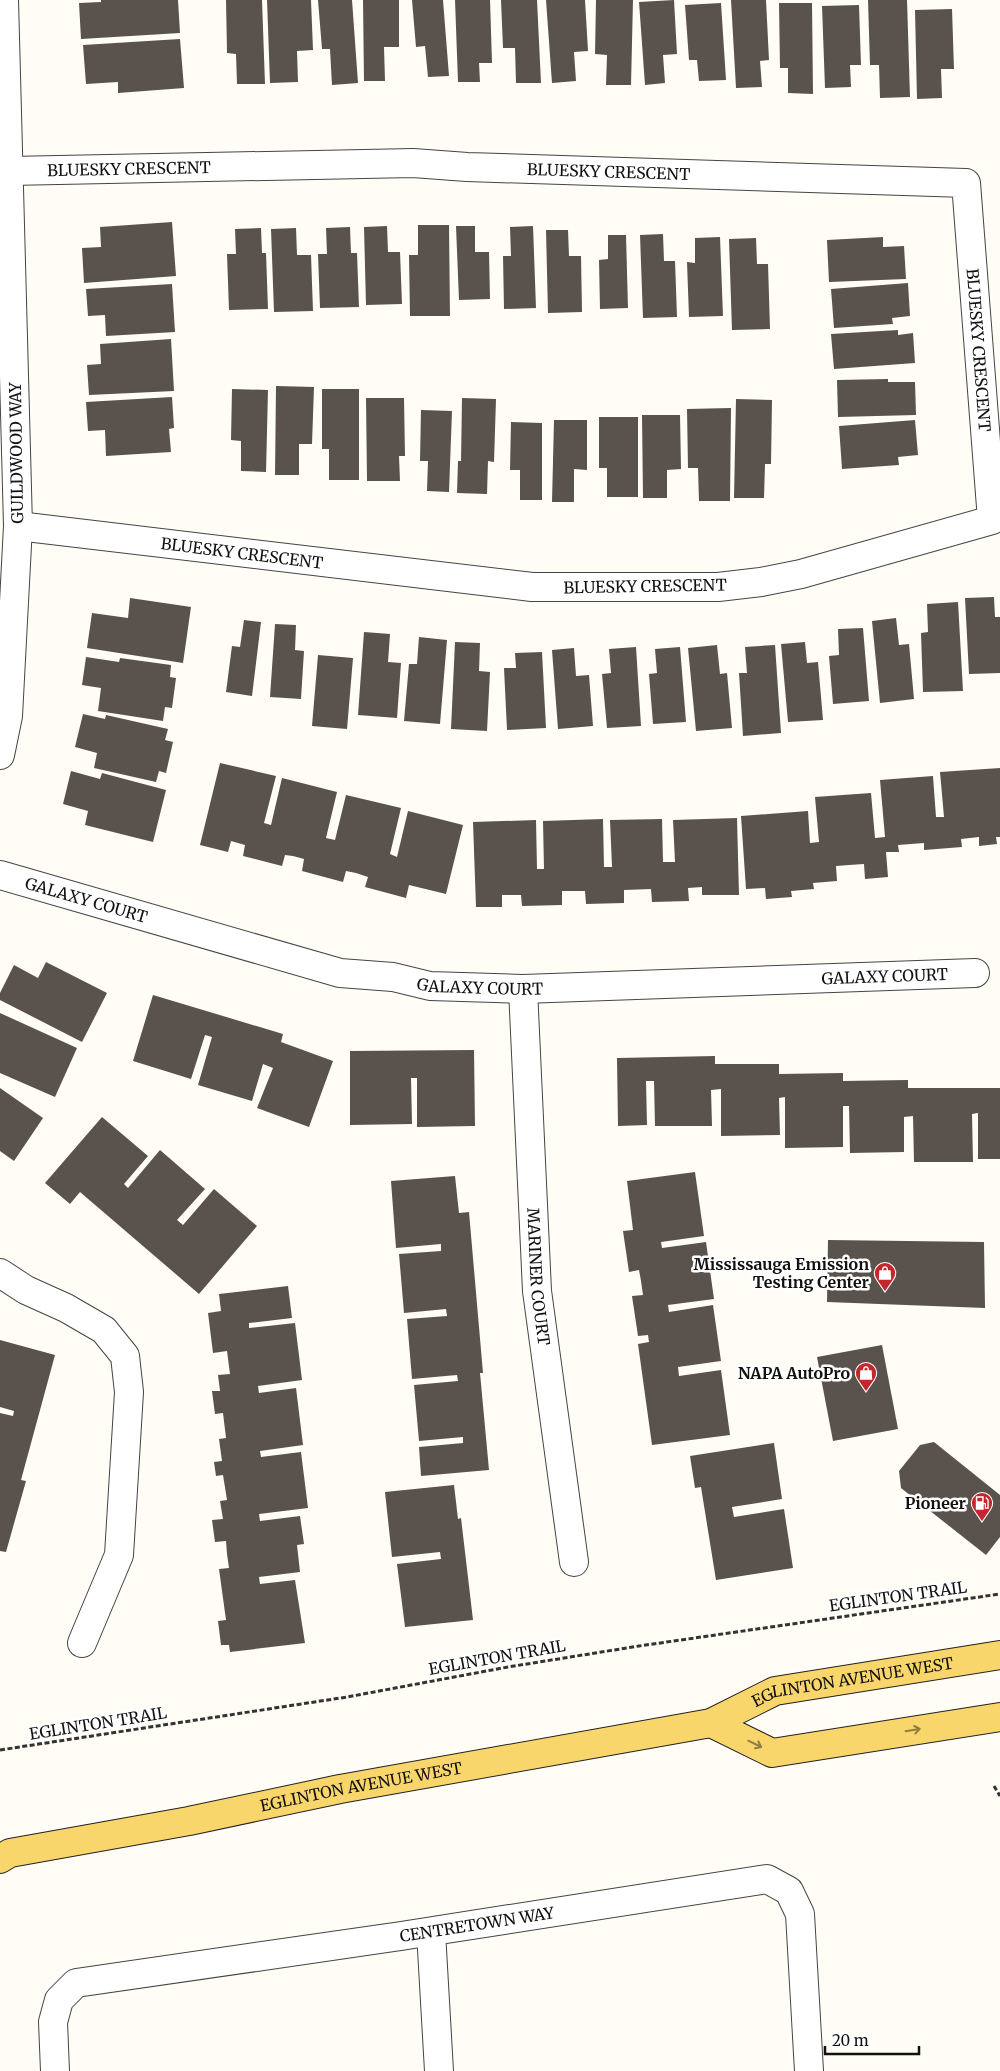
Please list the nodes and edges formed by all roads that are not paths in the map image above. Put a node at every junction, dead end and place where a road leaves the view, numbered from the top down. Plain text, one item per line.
1 (4, 0) edge
2 (8, 171) junction
3 (18, 526) junction
4 (0, 755) edge
5 (0, 875) edge
6 (974, 973) dead end
7 (523, 989) junction
8 (0, 1272) edge
9 (574, 1562) dead end
10 (82, 1643) dead end
11 (1000, 1655) edge
12 (1000, 1717) edge
13 (711, 1723) junction
14 (3, 1854) edge
15 (431, 1932) junction
16 (55, 2071) edge
17 (439, 2071) edge
18 (809, 2071) edge

1 - 2 street, GUILDWOOD WAY
2 - 3 street, GUILDWOOD WAY
2 - 3 street, BLUESKY CRESCENT
3 - 4 street, GUILDWOOD WAY
5 - 7 street, GALAXY COURT
6 - 7 street, GALAXY COURT
7 - 9 street, MARINER COURT
8 - 10 street
11 - 13 main road, EGLINTON AVENUE WEST
13 -> 12 main road
13 - 14 main road, EGLINTON AVENUE WEST
15 - 16 street, CENTRETOWN WAY
15 - 17 street
15 - 18 street, CENTRETOWN WAY

